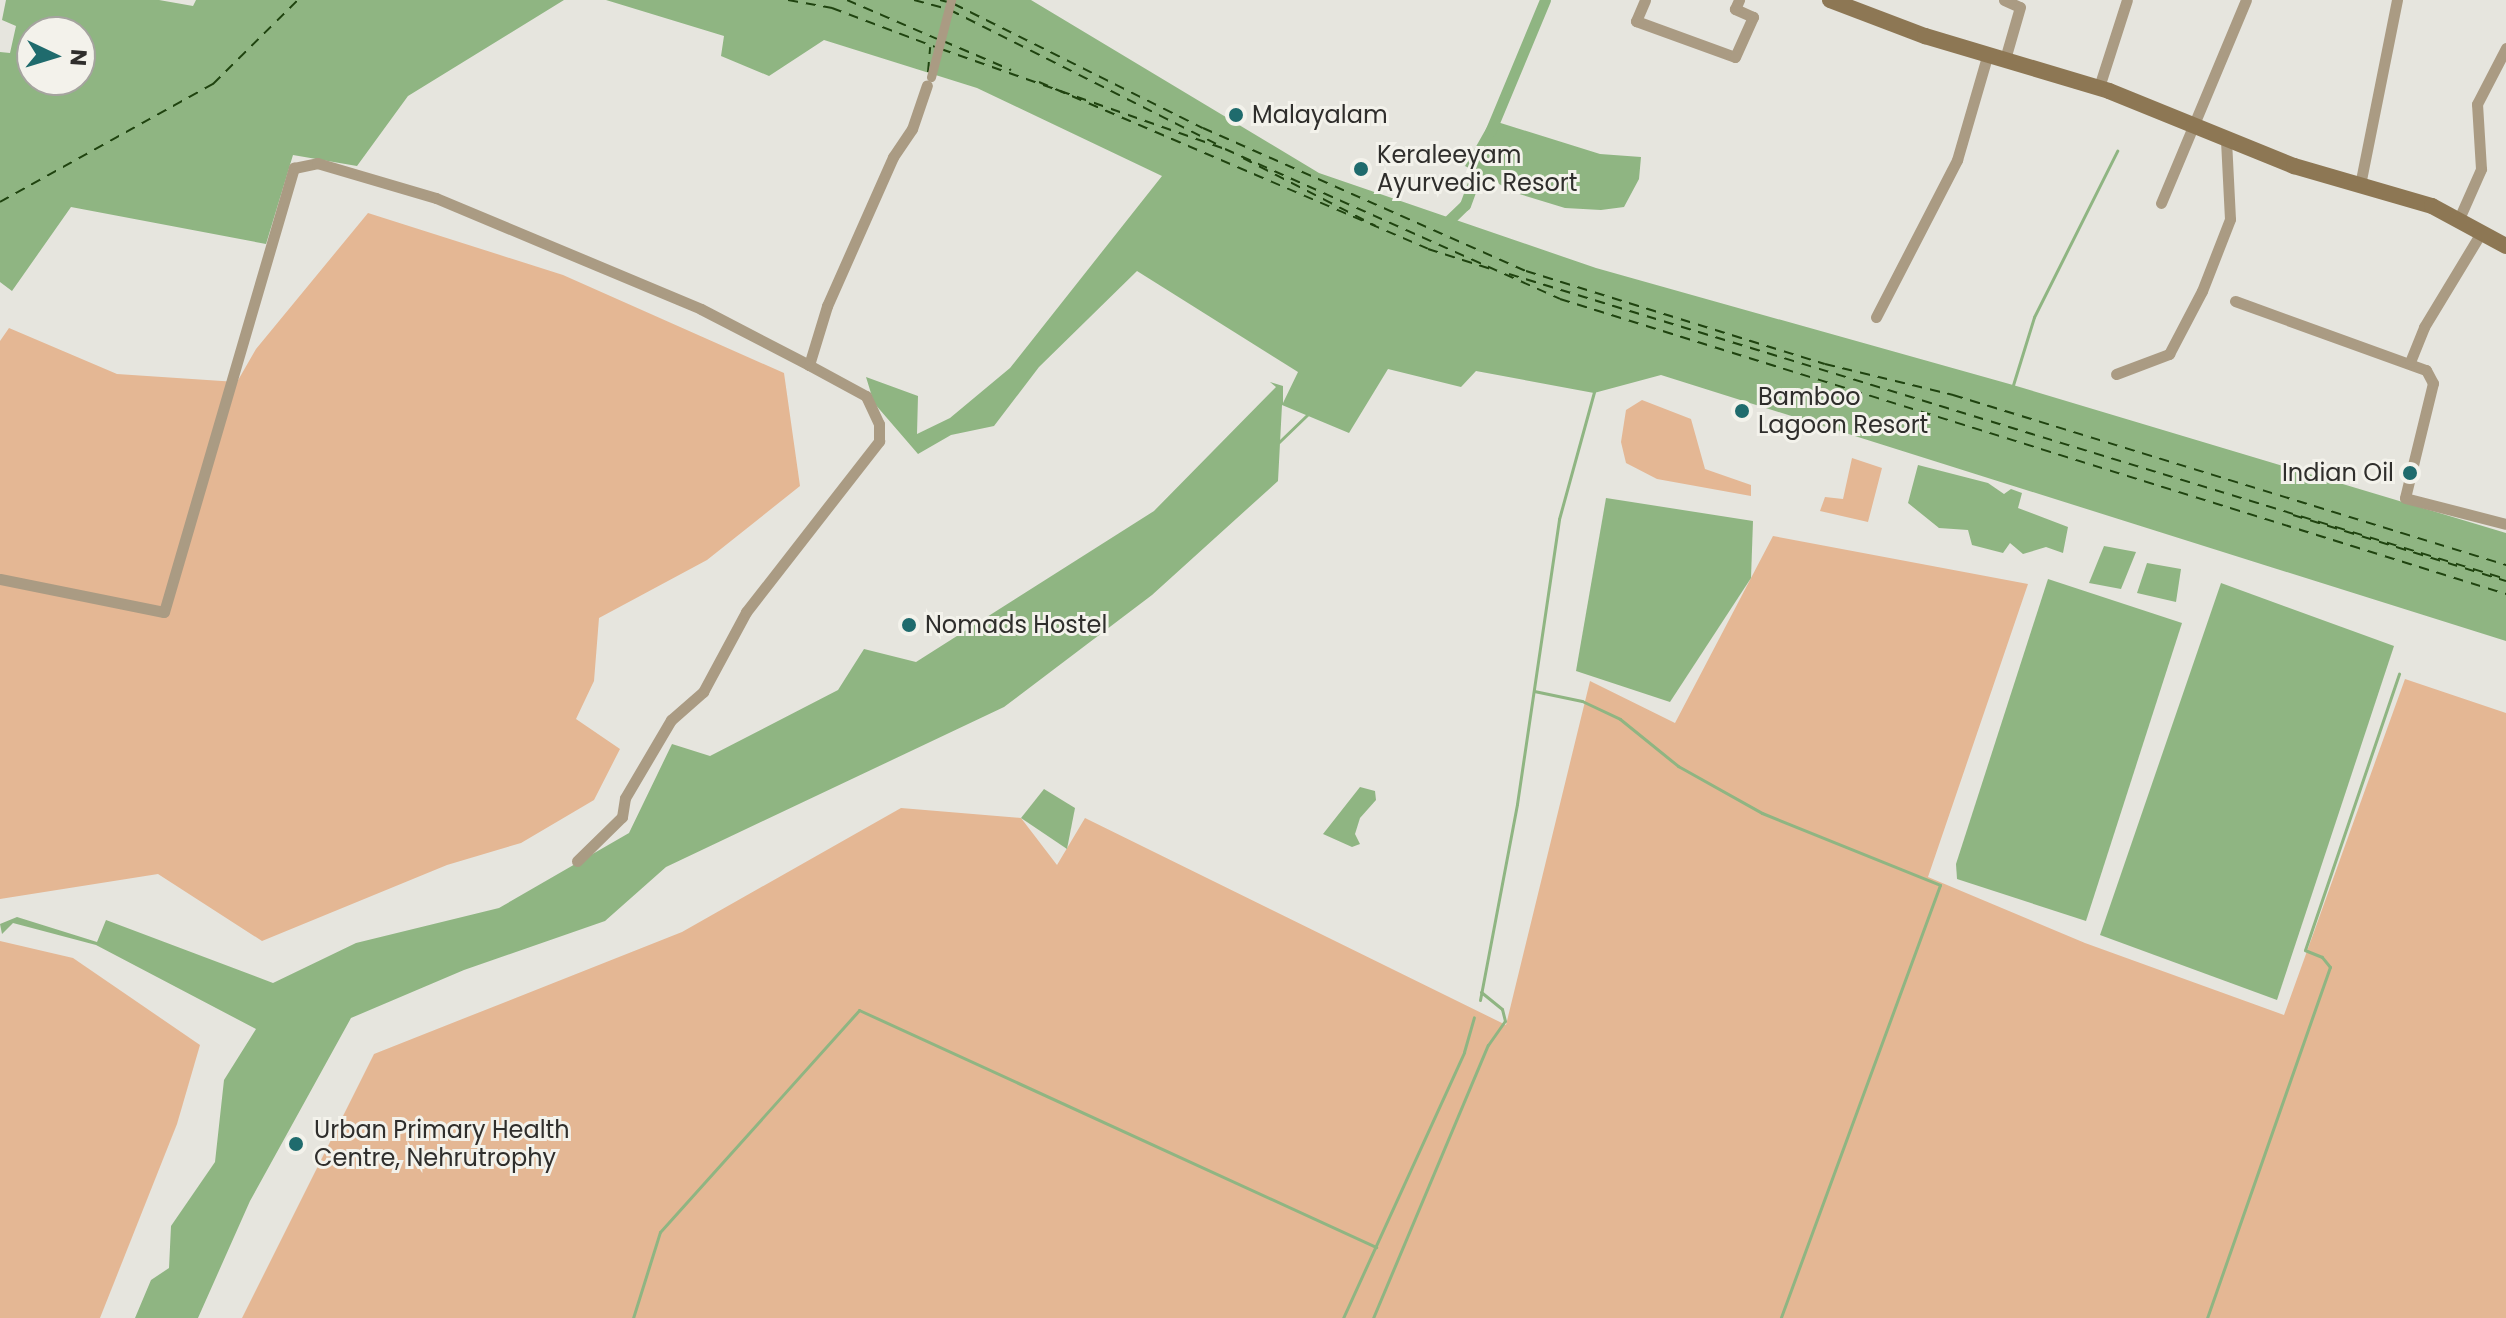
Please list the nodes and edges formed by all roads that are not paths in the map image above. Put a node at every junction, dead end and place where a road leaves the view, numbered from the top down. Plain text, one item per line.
1 (951, 0) edge
2 (1645, 0) edge
3 (1739, 0) edge
4 (1830, 0) edge
5 (2004, 0) edge
6 (2127, 0) edge
7 (2246, 0) edge
8 (2397, 0) edge
9 (1868, 7) edge
10 (2506, 48) edge
11 (1988, 53) junction
12 (2005, 59) junction
13 (929, 81) joint
14 (2099, 87) junction
15 (2190, 124) junction
16 (2226, 140) junction
17 (2360, 185) junction
18 (2161, 203) dead end
19 (2458, 221) junction
20 (2481, 233) junction
21 (2506, 246) edge
22 (2235, 301) dead end
23 (1876, 317) dead end
24 (2410, 362) junction
25 (809, 365) junction
26 (2116, 374) dead end
27 (2506, 524) edge
28 (0, 579) edge
29 (577, 861) dead end

1 - 13 street
2 - 3 street
4 - 9 main road
5 - 12 street
6 - 14 street
7 - 15 street
8 - 17 street
9 - 11 main road
10 - 19 street
11 - 12 main road
11 - 23 street
12 - 14 main road
13 - 25 street
14 - 15 main road
15 - 16 main road
15 - 18 street
16 - 17 main road
16 - 26 street
17 - 19 main road
19 - 20 main road
20 - 21 main road
20 - 24 street
22 - 24 street
24 - 27 street
25 - 28 street
25 - 29 street

